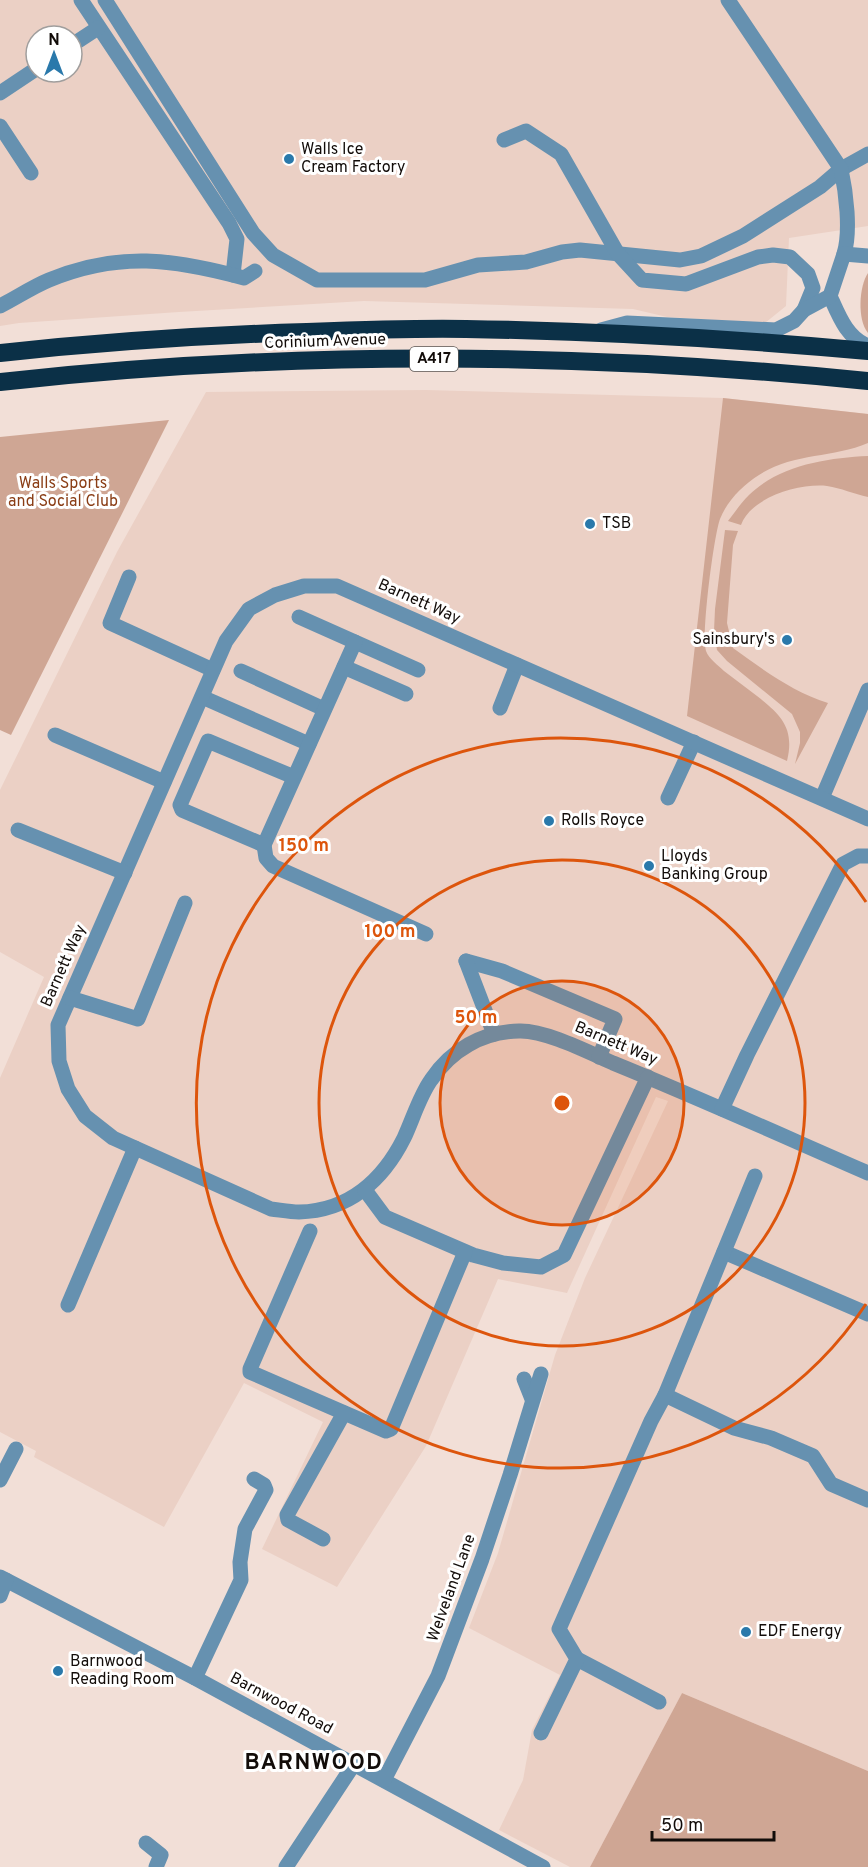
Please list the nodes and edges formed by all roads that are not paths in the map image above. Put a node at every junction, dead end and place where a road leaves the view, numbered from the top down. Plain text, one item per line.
1 (81, 0) edge
2 (105, 0) edge
3 (728, 0) edge
4 (98, 28) junction
5 (84, 37) edge
6 (24, 77) edge
7 (0, 93) edge
8 (0, 126) edge
9 (504, 140) dead end
10 (868, 154) edge
11 (841, 168) junction
12 (31, 173) dead end
13 (618, 254) junction
14 (844, 254) junction
15 (868, 256) edge
16 (255, 272) dead end
17 (233, 275) junction
18 (830, 296) junction
19 (0, 306) edge
20 (804, 310) junction
21 (593, 332) junction
22 (868, 346) edge
23 (868, 351) edge
24 (0, 352) edge
25 (868, 381) edge
26 (0, 382) edge
27 (129, 578) dead end
28 (299, 617) dead end
29 (355, 642) junction
30 (517, 665) junction
31 (344, 667) junction
32 (213, 670) junction
33 (418, 670) dead end
34 (241, 671) dead end
35 (868, 690) edge
36 (406, 694) dead end
37 (202, 697) junction
38 (500, 708) dead end
39 (324, 709) junction
40 (55, 735) dead end
41 (694, 742) junction
42 (309, 744) junction
43 (294, 777) junction
44 (164, 782) junction
45 (668, 798) dead end
46 (822, 798) junction
47 (868, 819) edge
48 (18, 830) dead end
49 (264, 845) junction
50 (868, 856) edge
51 (125, 873) junction
52 (186, 903) dead end
53 (426, 934) dead end
54 (70, 998) junction
55 (494, 1034) junction
56 (599, 1057) junction
57 (648, 1077) junction
58 (722, 1109) junction
59 (135, 1148) junction
60 (868, 1173) edge
61 (755, 1176) dead end
62 (365, 1190) junction
63 (310, 1231) dead end
64 (465, 1252) junction
65 (724, 1252) junction
66 (68, 1305) dead end
67 (868, 1314) edge
68 (541, 1374) dead end
69 (524, 1379) dead end
70 (665, 1395) junction
71 (532, 1399) junction
72 (344, 1413) junction
73 (16, 1449) dead end
74 (4, 1460) edge
75 (254, 1479) dead end
76 (0, 1480) edge
77 (868, 1500) edge
78 (323, 1539) dead end
79 (3, 1579) edge
80 (0, 1596) edge
81 (577, 1659) junction
82 (195, 1678) junction
83 (659, 1702) dead end
84 (541, 1733) dead end
85 (354, 1764) junction
86 (384, 1780) junction
87 (146, 1843) dead end
88 (156, 1867) edge
89 (285, 1867) edge
90 (543, 1867) edge

1 - 4 street
2 - 13 street
3 - 11 street
4 - 5 street
4 - 17 street
6 - 7 street
8 - 12 street
9 - 13 street
10 - 11 street
11 - 13 street
11 - 14 street
13 - 20 street
14 - 15 street
14 - 18 street
16 - 17 street
17 - 19 street
18 - 20 street
18 - 22 street
20 - 21 street
21 - 23 highway, Corinium Avenue / A417
21 - 24 highway, Corinium Avenue / A417
25 - 26 highway, Corinium Avenue / A417
27 - 32 street
28 - 29 street
29 - 31 street
29 - 33 street
30 - 32 street, Barnett Way
30 - 38 street
30 - 41 street, Barnett Way
31 - 36 street
31 - 39 street
32 - 37 street, Barnett Way
34 - 39 street
35 - 46 street
37 - 42 street
37 - 44 street, Barnett Way
39 - 42 street
40 - 44 street
41 - 45 street
41 - 46 street, Barnett Way
42 - 43 street
43 - 49 street
43 - 49 street
44 - 51 street, Barnett Way
46 - 47 street, Barnett Way
48 - 51 street
49 - 53 street
50 - 58 street
51 - 54 street, Barnett Way
52 - 54 street
54 - 59 street, Barnett Way
55 - 56 street, Barnett Way
55 - 56 street
55 - 62 street, Barnett Way
56 - 57 street, Barnett Way
57 - 58 street, Barnett Way
57 - 64 street
58 - 60 street, Barnett Way
59 - 62 street, Barnett Way
59 - 66 street
61 - 65 street
62 - 64 street
63 - 72 street
64 - 72 street
65 - 67 street
65 - 70 street
68 - 71 street, Welveland Lane
69 - 71 street
70 - 77 street
70 - 81 street
71 - 86 street, Welveland Lane
72 - 78 street
73 - 74 street
74 - 76 street
75 - 82 street
79 - 80 street
79 - 82 street, Barnwood Road
81 - 83 street
81 - 84 street
82 - 85 street, Barnwood Road
85 - 86 street, Barnwood Road
85 - 89 street
86 - 90 street, Barnwood Road
87 - 88 street

